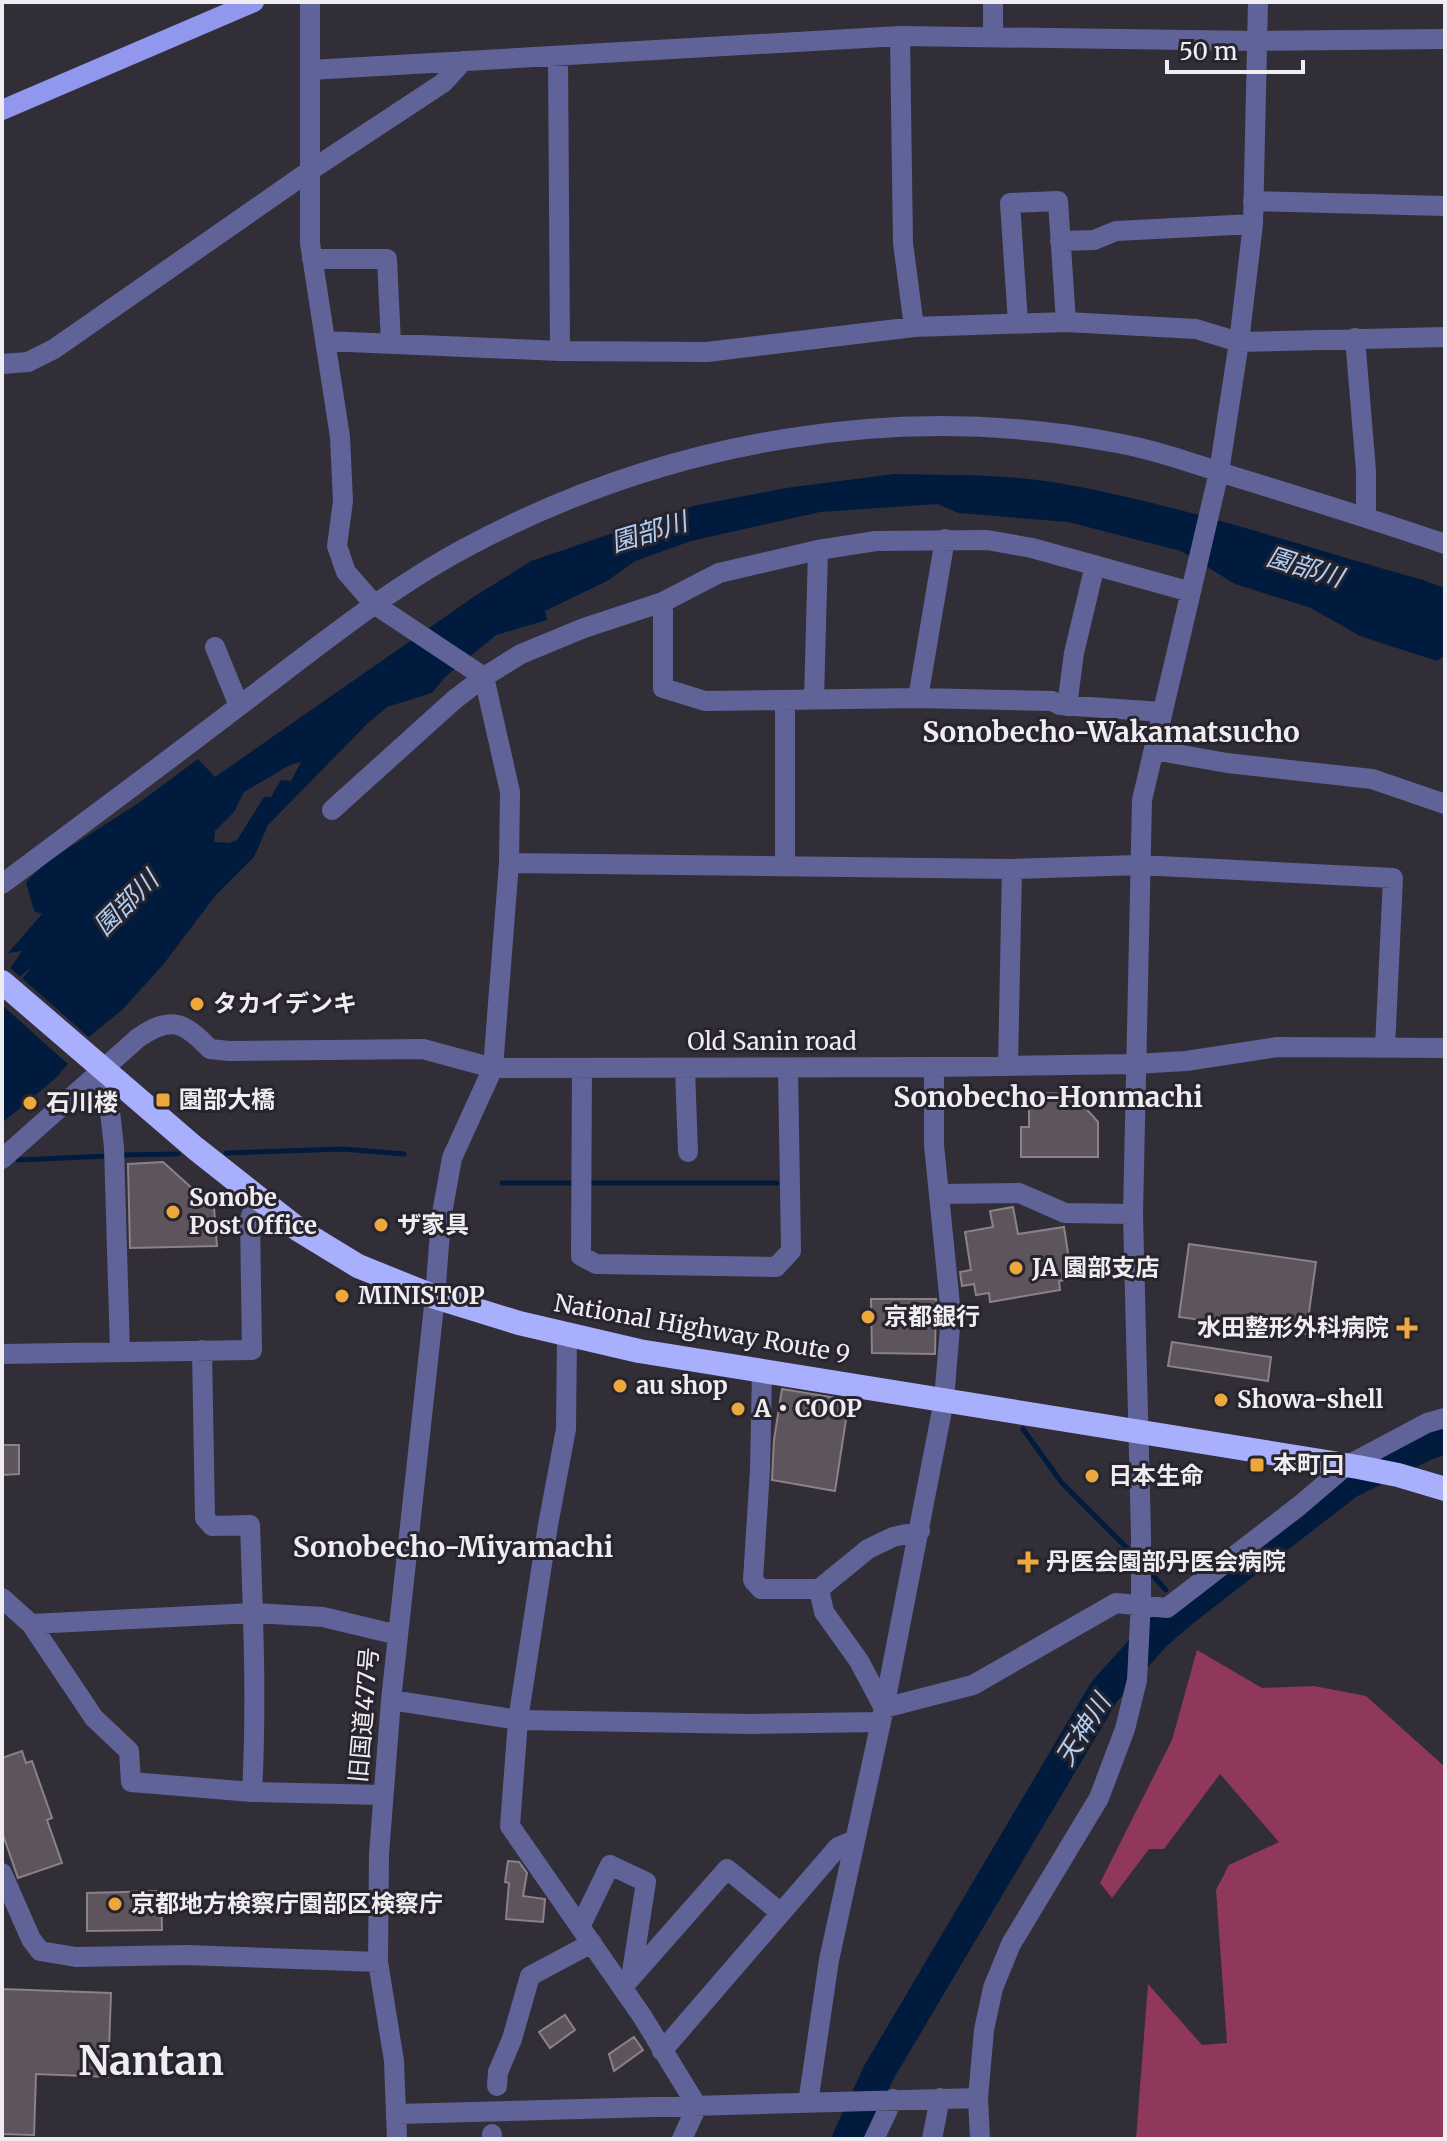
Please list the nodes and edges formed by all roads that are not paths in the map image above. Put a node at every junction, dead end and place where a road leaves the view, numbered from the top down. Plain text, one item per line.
1 (254, 2) edge
2 (310, 2) edge
3 (993, 2) edge
4 (1258, 2) edge
5 (900, 36) junction
6 (993, 37) junction
7 (1445, 39) edge
8 (1258, 41) junction
9 (558, 56) junction
10 (463, 61) junction
11 (310, 70) junction
12 (2, 110) edge
13 (308, 172) junction
14 (1253, 201) junction
15 (1445, 206) edge
16 (1253, 224) junction
17 (1060, 241) junction
18 (312, 259) junction
19 (1066, 322) junction
20 (1018, 323) junction
21 (914, 327) junction
22 (1445, 337) edge
23 (1355, 338) junction
24 (325, 341) junction
25 (1239, 342) junction
26 (391, 344) junction
27 (560, 351) junction
28 (2, 364) edge
29 (1218, 476) junction
30 (1366, 516) junction
31 (945, 539) junction
32 (1445, 544) edge
33 (818, 550) junction
34 (1095, 565) junction
35 (1192, 587) junction
36 (663, 602) junction
37 (379, 608) junction
38 (215, 647) dead end
39 (478, 673) junction
40 (918, 698) junction
41 (785, 700) junction
42 (814, 700) junction
43 (239, 706) junction
44 (1067, 706) junction
45 (1162, 712) junction
46 (1154, 750) junction
47 (1445, 804) edge
48 (332, 810) dead end
49 (509, 863) junction
50 (1139, 865) junction
51 (785, 866) junction
52 (1012, 869) junction
53 (2, 884) edge
54 (2, 982) edge
55 (1385, 1048) junction
56 (1445, 1048) edge
57 (112, 1061) junction
58 (1135, 1064) junction
59 (1008, 1066) junction
60 (934, 1067) junction
61 (493, 1068) junction
62 (582, 1068) junction
63 (788, 1068) junction
64 (685, 1069) junction
65 (688, 1152) dead end
66 (2, 1159) edge
67 (939, 1194) junction
68 (257, 1199) junction
69 (1133, 1214) junction
70 (435, 1297) junction
71 (567, 1335) junction
72 (202, 1350) junction
73 (120, 1352) junction
74 (2, 1354) edge
75 (762, 1371) junction
76 (944, 1400) junction
77 (1445, 1418) edge
78 (1137, 1431) junction
79 (1352, 1466) junction
80 (1445, 1489) edge
81 (920, 1531) junction
82 (819, 1589) junction
83 (2, 1598) edge
84 (253, 1613) junction
85 (31, 1624) junction
86 (398, 1635) junction
87 (391, 1700) junction
88 (882, 1715) junction
89 (518, 1720) junction
90 (252, 1792) junction
91 (383, 1795) junction
92 (855, 1840) junction
93 (2, 1873) edge
94 (781, 1913) junction
95 (586, 1935) junction
96 (378, 1962) junction
97 (627, 1983) junction
98 (662, 2051) junction
99 (497, 2086) dead end
100 (940, 2098) junction
101 (978, 2098) junction
102 (890, 2099) junction
103 (808, 2103) junction
104 (697, 2106) junction
105 (397, 2114) junction
106 (397, 2139) edge
107 (682, 2139) edge
108 (874, 2139) edge
109 (932, 2139) edge
110 (980, 2139) edge

1 - 12 main road
2 - 11 street
3 - 6 street
4 - 8 street
5 - 6 street
5 - 9 street
5 - 21 street
6 - 8 street
7 - 8 street
8 - 14 street
9 - 10 street
9 - 27 street
10 - 11 street
10 - 13 street
11 - 13 street
13 - 18 street
13 - 28 street
14 - 15 street
14 - 16 street
16 - 17 street
16 - 25 street
17 - 19 street
17 - 20 street
18 - 24 street
18 - 26 street
19 - 20 street
19 - 25 street
20 - 21 street
21 - 27 street
22 - 23 street
23 - 25 street
23 - 30 street
24 - 26 street
24 - 37 street
25 - 29 street
26 - 27 street
29 - 30 street
29 - 35 street
29 - 37 street
30 - 32 street
31 - 33 street
31 - 34 street
31 - 40 street
33 - 36 street
33 - 42 street
34 - 35 street
34 - 44 street
35 - 45 street
36 - 39 street
36 - 41 street
37 - 39 street
37 - 43 street
38 - 43 street
39 - 48 street
39 - 49 street
40 - 42 street
40 - 44 street
41 - 42 street
41 - 51 street
43 - 53 street
44 - 45 street
45 - 46 street
46 - 47 street
46 - 50 street
49 - 51 street
49 - 61 street
50 - 52 street
50 - 55 street
50 - 58 street
51 - 52 street
52 - 59 street
54 - 57 highway, National Highway Route 9
55 - 56 street, Old Sanin road
55 - 58 street, Old Sanin road
57 - 61 street, Old Sanin road
57 - 66 street
57 - 68 highway, National Highway Route 9
57 - 73 street
58 - 59 street, Old Sanin road
58 - 69 street
59 - 60 street, Old Sanin road
60 - 63 street, Old Sanin road
60 - 67 street
61 - 62 street, Old Sanin road
61 - 70 street, 旧国道477号
62 - 63 street
62 - 64 street, Old Sanin road
63 - 64 street, Old Sanin road
64 - 65 street
67 - 69 street
67 - 76 street
68 - 70 highway, National Highway Route 9
68 - 72 street
69 - 78 street
70 - 71 highway, National Highway Route 9
70 - 86 street, 旧国道477号
71 - 75 highway, National Highway Route 9
71 - 89 street
72 - 73 street
72 - 84 street
73 - 74 street
75 - 76 highway, National Highway Route 9
75 - 82 street
76 - 78 highway, National Highway Route 9
76 - 81 street
77 - 79 street
78 - 79 highway, National Highway Route 9
78 - 101 street
79 - 80 highway, National Highway Route 9
79 - 88 street
81 - 82 street
81 - 88 street
82 - 88 street
83 - 85 street
84 - 85 street
84 - 86 street
84 - 90 street
85 - 90 street
86 - 87 street, 旧国道477号
87 - 89 street
87 - 91 street, 旧国道477号
88 - 89 street
88 - 92 street
89 - 95 street
90 - 91 street
91 - 96 street, 旧国道477号
92 - 94 street
92 - 103 street
93 - 96 street
94 - 97 street
94 - 98 street
95 - 97 street
95 - 97 street
95 - 99 street
96 - 105 street, 旧国道477号
97 - 98 street
98 - 104 street
100 - 101 street
100 - 102 street
100 - 109 street
101 - 110 street
102 - 103 street
102 - 108 street
103 - 104 street
104 - 105 street
104 - 107 street
105 - 106 street, 旧国道477号

